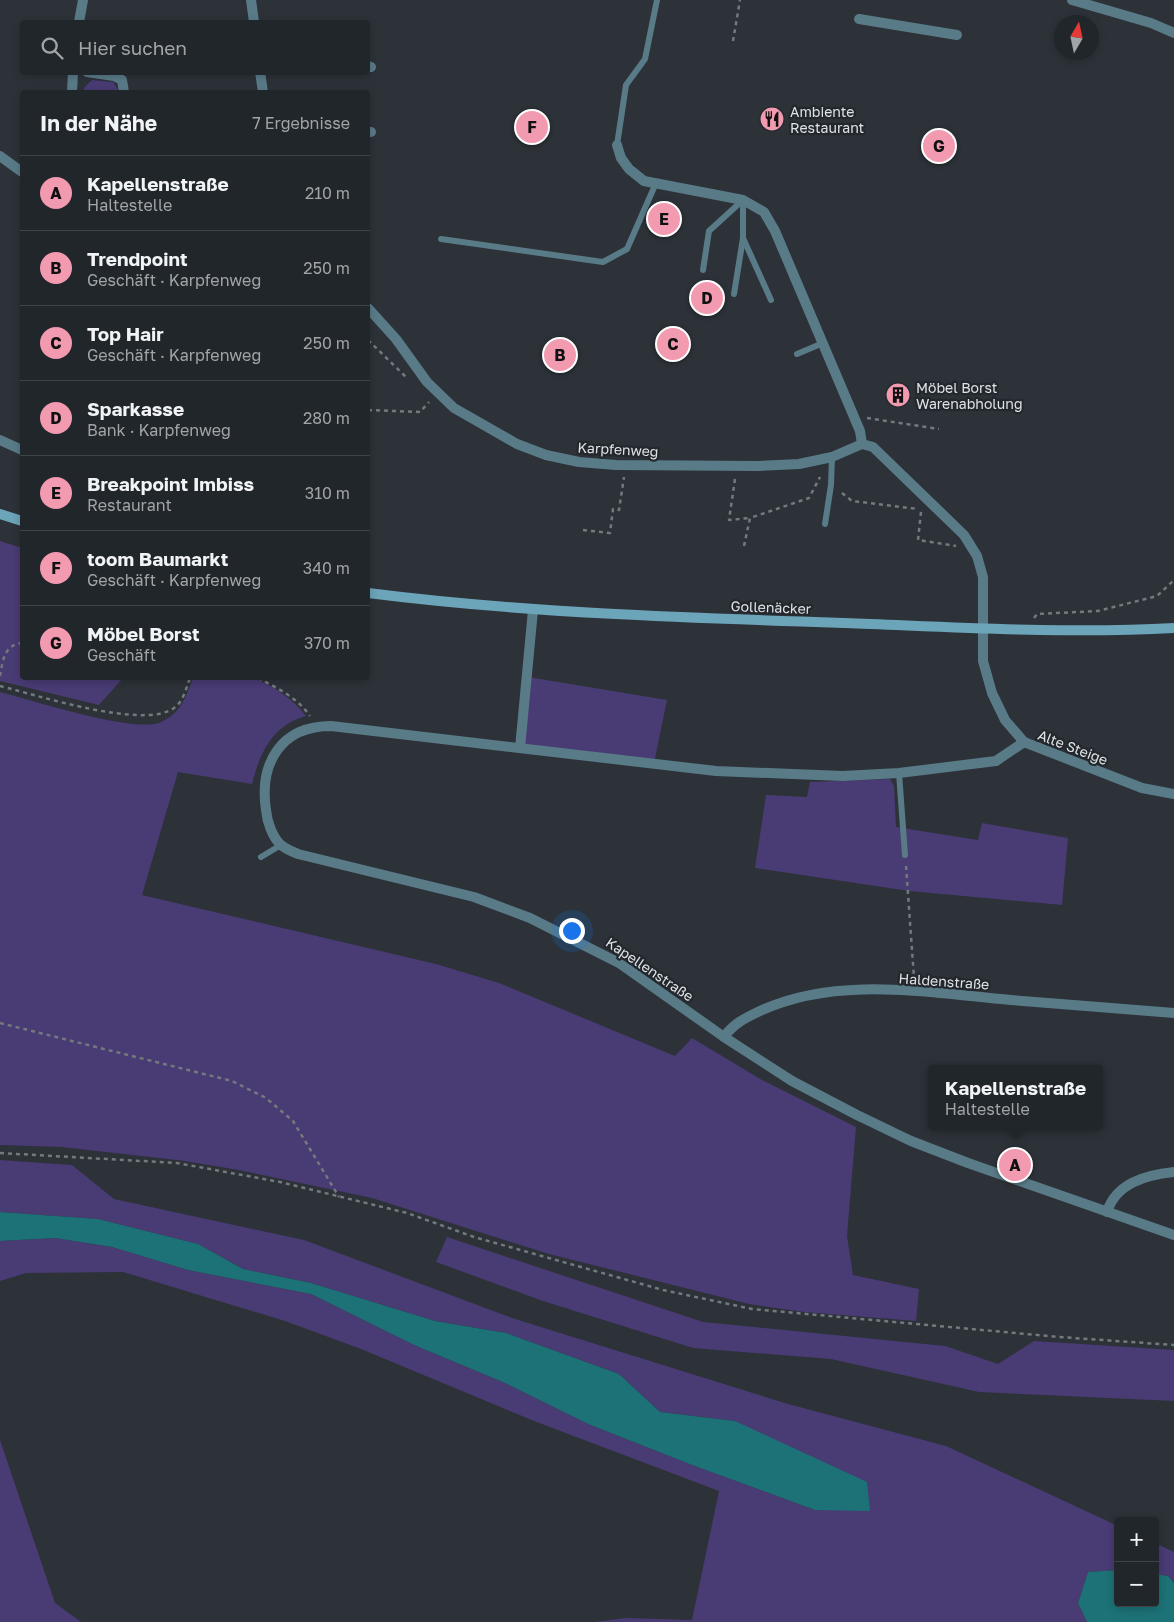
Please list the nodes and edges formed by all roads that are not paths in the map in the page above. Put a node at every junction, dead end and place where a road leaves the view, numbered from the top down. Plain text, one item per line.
1 (83, 0) edge
2 (251, 0) edge
3 (657, 0) edge
4 (1072, 0) edge
5 (859, 19) dead end
6 (79, 20) edge
7 (254, 20) edge
8 (1174, 33) edge
9 (957, 35) dead end
10 (73, 75) edge
11 (107, 75) edge
12 (260, 75) edge
13 (72, 90) edge
14 (124, 90) edge
15 (263, 90) edge
16 (617, 145) joint
17 (0, 156) edge
18 (20, 171) edge
19 (656, 183) junction
20 (743, 200) junction
21 (744, 238) junction
22 (441, 239) dead end
23 (703, 270) dead end
24 (734, 294) dead end
25 (771, 300) dead end
26 (370, 310) edge
27 (823, 343) junction
28 (796, 354) dead end
29 (0, 440) edge
30 (862, 444) junction
31 (20, 449) edge
32 (832, 457) junction
33 (0, 514) edge
34 (20, 520) edge
35 (825, 524) dead end
36 (370, 593) edge
37 (533, 610) junction
38 (1174, 619) edge
39 (983, 628) junction
40 (1174, 628) edge
41 (1158, 629) junction
42 (1024, 742) junction
43 (520, 748) junction
44 (899, 772) junction
45 (1174, 794) edge
46 (281, 845) junction
47 (905, 856) road end
48 (261, 857) dead end
49 (1174, 1013) edge
50 (724, 1037) junction
51 (1174, 1172) edge
52 (1107, 1212) junction
53 (1174, 1235) edge

1 - 6 street
2 - 7 street
3 - 16 lane
4 - 8 street
5 - 9 street
10 - 13 street
11 - 14 street
12 - 15 street
16 - 19 street
17 - 18 street
19 - 20 street
19 - 22 lane
20 - 21 lane
20 - 23 lane
20 - 27 street
21 - 24 lane
21 - 25 lane
26 - 32 street, Karpfenweg
27 - 28 lane
27 - 30 street
29 - 31 street
30 - 32 street, Karpfenweg
30 - 39 street
32 - 35 lane
33 - 34 street
36 - 37 street, Gollenäcker
37 - 39 street, Gollenäcker
37 - 43 street
38 - 41 street
39 - 41 street, Gollenäcker
39 - 42 street, Alte Steige
40 - 41 street, Gollenäcker
42 - 44 street
42 - 45 street, Alte Steige
43 - 44 street
43 - 46 street
44 - 47 lane
46 - 48 lane
46 - 50 street, Kapellenstraße
49 - 50 street, Haldenstraße
50 - 52 street, Kapellenstraße
51 - 52 street
52 - 53 street, Kapellenstraße

